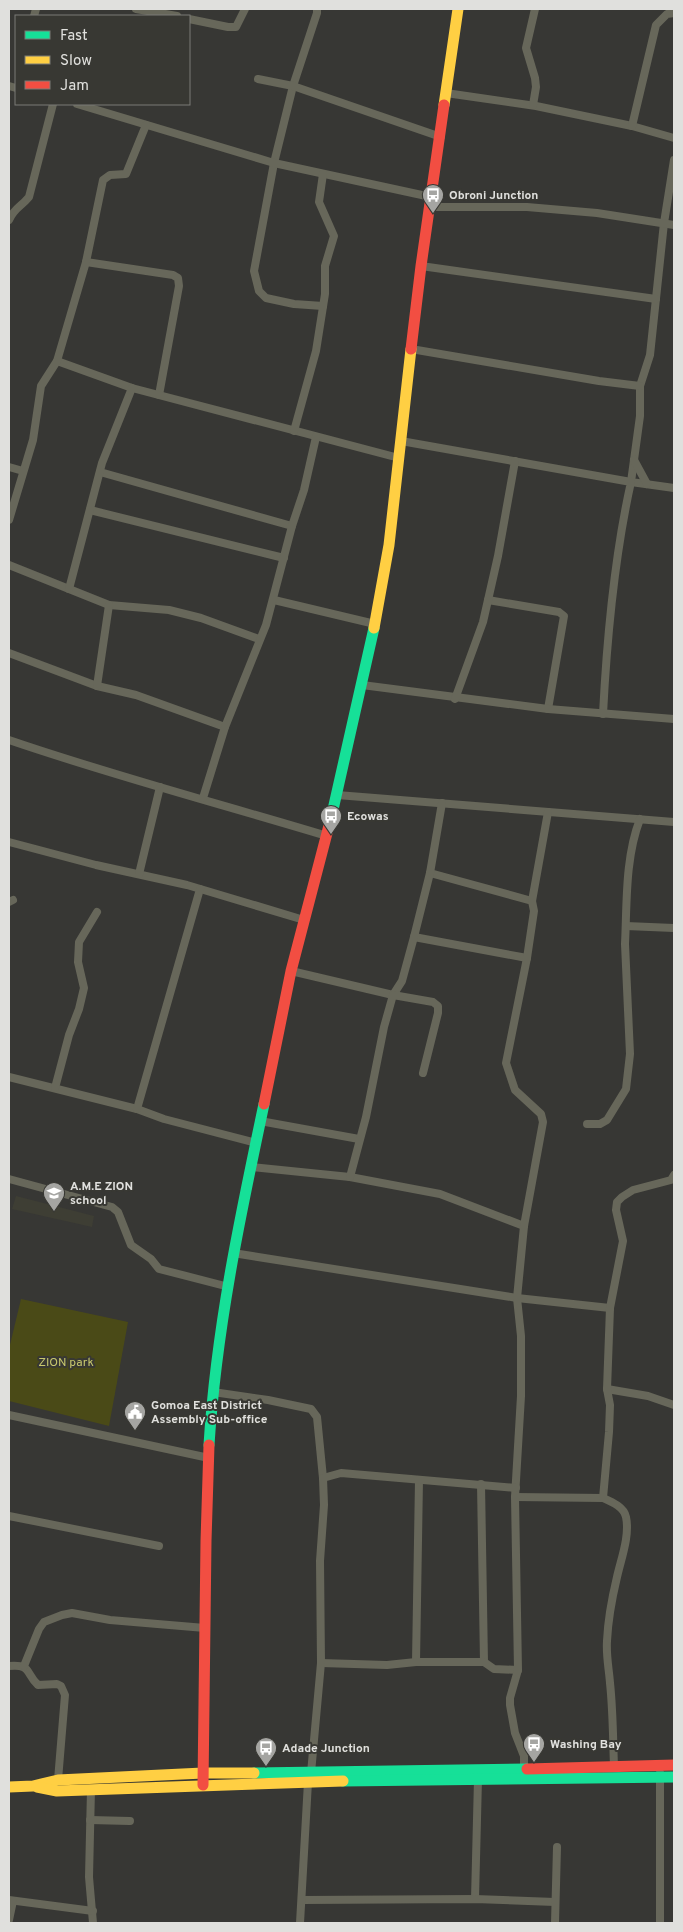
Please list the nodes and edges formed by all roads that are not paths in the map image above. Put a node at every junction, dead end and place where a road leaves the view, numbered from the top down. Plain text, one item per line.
1 (136, 9) edge
2 (245, 9) edge
3 (317, 9) edge
4 (458, 9) edge
5 (535, 9) edge
6 (674, 13) edge
7 (171, 15) edge
8 (190, 19) edge
9 (258, 79) dead end
10 (293, 86) junction
11 (446, 94) junction
12 (53, 105) edge
13 (80, 105) edge
14 (533, 105) junction
15 (146, 125) junction
16 (632, 126) junction
17 (440, 137) junction
18 (674, 138) edge
19 (674, 160) edge
20 (274, 163) junction
21 (323, 174) junction
22 (430, 202) junction
23 (11, 208) edge
24 (9, 220) edge
25 (664, 223) junction
26 (674, 225) edge
27 (86, 262) junction
28 (421, 266) junction
29 (656, 300) junction
30 (323, 306) junction
31 (411, 349) junction
32 (57, 361) junction
33 (640, 386) junction
34 (132, 388) junction
35 (159, 395) junction
36 (294, 431) junction
37 (316, 437) junction
38 (401, 441) junction
39 (399, 458) junction
40 (634, 460) junction
41 (515, 461) junction
42 (9, 467) edge
43 (24, 471) junction
44 (100, 472) junction
45 (631, 482) junction
46 (647, 484) junction
47 (674, 488) edge
48 (90, 510) junction
49 (9, 520) edge
50 (292, 526) junction
51 (284, 558) junction
52 (9, 565) edge
53 (69, 589) junction
54 (274, 600) junction
55 (488, 600) junction
56 (109, 605) junction
57 (375, 624) junction
58 (259, 639) junction
59 (9, 653) edge
60 (97, 686) junction
61 (362, 686) junction
62 (455, 698) junction
63 (548, 709) junction
64 (603, 714) junction
65 (674, 719) edge
66 (225, 727) junction
67 (9, 740) edge
68 (160, 787) junction
69 (337, 795) junction
70 (203, 798) junction
71 (442, 803) junction
72 (548, 812) junction
73 (640, 819) junction
74 (674, 822) edge
75 (327, 836) junction
76 (9, 842) edge
77 (430, 873) junction
78 (139, 874) junction
79 (200, 889) junction
80 (532, 901) junction
81 (97, 912) dead end
82 (304, 920) junction
83 (626, 926) junction
84 (674, 928) edge
85 (414, 937) junction
86 (527, 958) junction
87 (292, 971) junction
88 (393, 995) junction
89 (423, 1073) dead end
90 (9, 1077) edge
91 (55, 1088) junction
92 (137, 1109) junction
93 (260, 1121) junction
94 (587, 1124) dead end
95 (359, 1139) junction
96 (256, 1143) junction
97 (251, 1167) junction
98 (674, 1175) edge
99 (350, 1177) junction
100 (9, 1179) edge
101 (524, 1226) junction
102 (233, 1253) junction
103 (229, 1287) junction
104 (518, 1298) junction
105 (610, 1308) junction
106 (607, 1389) junction
107 (213, 1392) junction
108 (674, 1405) edge
109 (9, 1415) edge
110 (209, 1458) junction
111 (323, 1478) junction
112 (419, 1480) junction
113 (481, 1484) junction
114 (516, 1488) junction
115 (515, 1497) junction
116 (603, 1498) junction
117 (9, 1516) edge
118 (159, 1546) dead end
119 (205, 1628) junction
120 (416, 1662) junction
121 (484, 1662) junction
122 (321, 1663) junction
123 (9, 1666) edge
124 (24, 1666) junction
125 (518, 1670) junction
126 (674, 1765) edge
127 (614, 1767) junction
128 (524, 1769) junction
129 (660, 1771) junction
130 (203, 1773) junction
131 (309, 1777) junction
132 (674, 1777) edge
133 (478, 1779) junction
134 (58, 1780) junction
135 (203, 1785) junction
136 (33, 1786) junction
137 (9, 1787) edge
138 (91, 1790) junction
139 (90, 1820) junction
140 (130, 1821) dead end
141 (557, 1847) dead end
142 (11, 1900) edge
143 (302, 1900) junction
144 (475, 1900) junction
145 (555, 1902) junction
146 (93, 1911) junction
147 (9, 1920) edge
148 (93, 1923) edge
149 (300, 1923) edge
150 (555, 1923) edge
151 (660, 1923) edge

1 - 7 street
2 - 8 street
3 - 10 street
4 - 11 street
5 - 14 street
6 - 16 street
9 - 10 street
10 - 17 street
10 - 20 street
11 - 14 street
11 - 17 street
12 - 23 street
13 - 15 street
14 - 16 street
15 - 20 street
15 - 27 street
16 - 18 street
17 - 22 street
19 - 25 street
20 - 21 street
20 - 30 street
21 - 22 street
21 - 30 street
22 - 25 street
22 - 28 street
23 - 24 street
25 - 26 street
25 - 29 street
27 - 32 street
27 - 35 street
28 - 29 street
28 - 31 street
29 - 33 street
30 - 36 street
31 - 33 street
31 - 38 street
32 - 34 street
32 - 43 street
33 - 40 street
34 - 35 street
34 - 44 street
35 - 36 street
36 - 37 street
37 - 39 street
37 - 50 street
38 - 39 street
38 - 41 street
39 - 57 street
40 - 45 street
40 - 46 street
41 - 45 street
41 - 55 street
42 - 43 street
43 - 49 street
44 - 48 street
44 - 50 street
45 - 46 street
45 - 64 street
46 - 47 street
48 - 51 street
48 - 53 street
50 - 51 street
51 - 54 street
52 - 53 street
53 - 56 street
54 - 57 street
54 - 58 street
55 - 62 street
55 - 63 street
56 - 58 street
56 - 60 street
57 - 61 street
58 - 66 street
59 - 60 street
60 - 66 street
61 - 62 street
61 - 69 street
62 - 63 street
63 - 64 street
64 - 65 street
66 - 70 street
67 - 68 street
68 - 70 street
68 - 78 street
69 - 71 street
69 - 75 street
70 - 75 street
71 - 72 street
71 - 77 street
72 - 73 street
72 - 80 street
73 - 74 street
73 - 83 street
75 - 82 street
76 - 78 street
77 - 80 street
77 - 85 street
78 - 79 street
79 - 82 street
79 - 92 street
80 - 86 street
81 - 91 street
82 - 87 street
83 - 84 street
83 - 94 street
85 - 86 street
85 - 88 street
86 - 101 street
87 - 88 street
87 - 93 street
88 - 89 street
88 - 95 street
90 - 91 street
91 - 92 street
92 - 96 street
93 - 95 street
93 - 96 street
95 - 99 street
96 - 97 street
97 - 99 street
97 - 102 street
98 - 105 street
99 - 101 street
100 - 103 street
101 - 104 street
102 - 103 street
102 - 104 street
103 - 107 street
104 - 105 street
104 - 114 street
105 - 106 street
106 - 108 street
106 - 116 street
107 - 110 street
107 - 111 street
109 - 110 street
110 - 119 street
111 - 112 street
111 - 122 street
112 - 113 street
112 - 120 street
113 - 114 street
113 - 121 street
114 - 115 street
115 - 116 street
115 - 125 street
116 - 127 street
117 - 118 street
119 - 124 street
119 - 130 street
120 - 121 street
120 - 122 street
121 - 125 street
122 - 131 street
123 - 124 street
124 - 134 street
125 - 128 street
126 - 129 street
127 - 128 street
127 - 129 street
128 - 131 street
129 - 132 street
129 - 133 street
129 - 151 street
130 - 131 street
130 - 134 street
130 - 135 street
131 - 133 street
131 - 135 street
131 - 143 street
133 - 144 street
134 - 136 street
135 - 138 street
136 - 137 street
136 - 138 street
138 - 139 street
139 - 140 street
139 - 146 street
141 - 145 street
142 - 146 street
142 - 147 street
143 - 144 street
143 - 149 street
144 - 145 street
145 - 150 street
146 - 148 street

